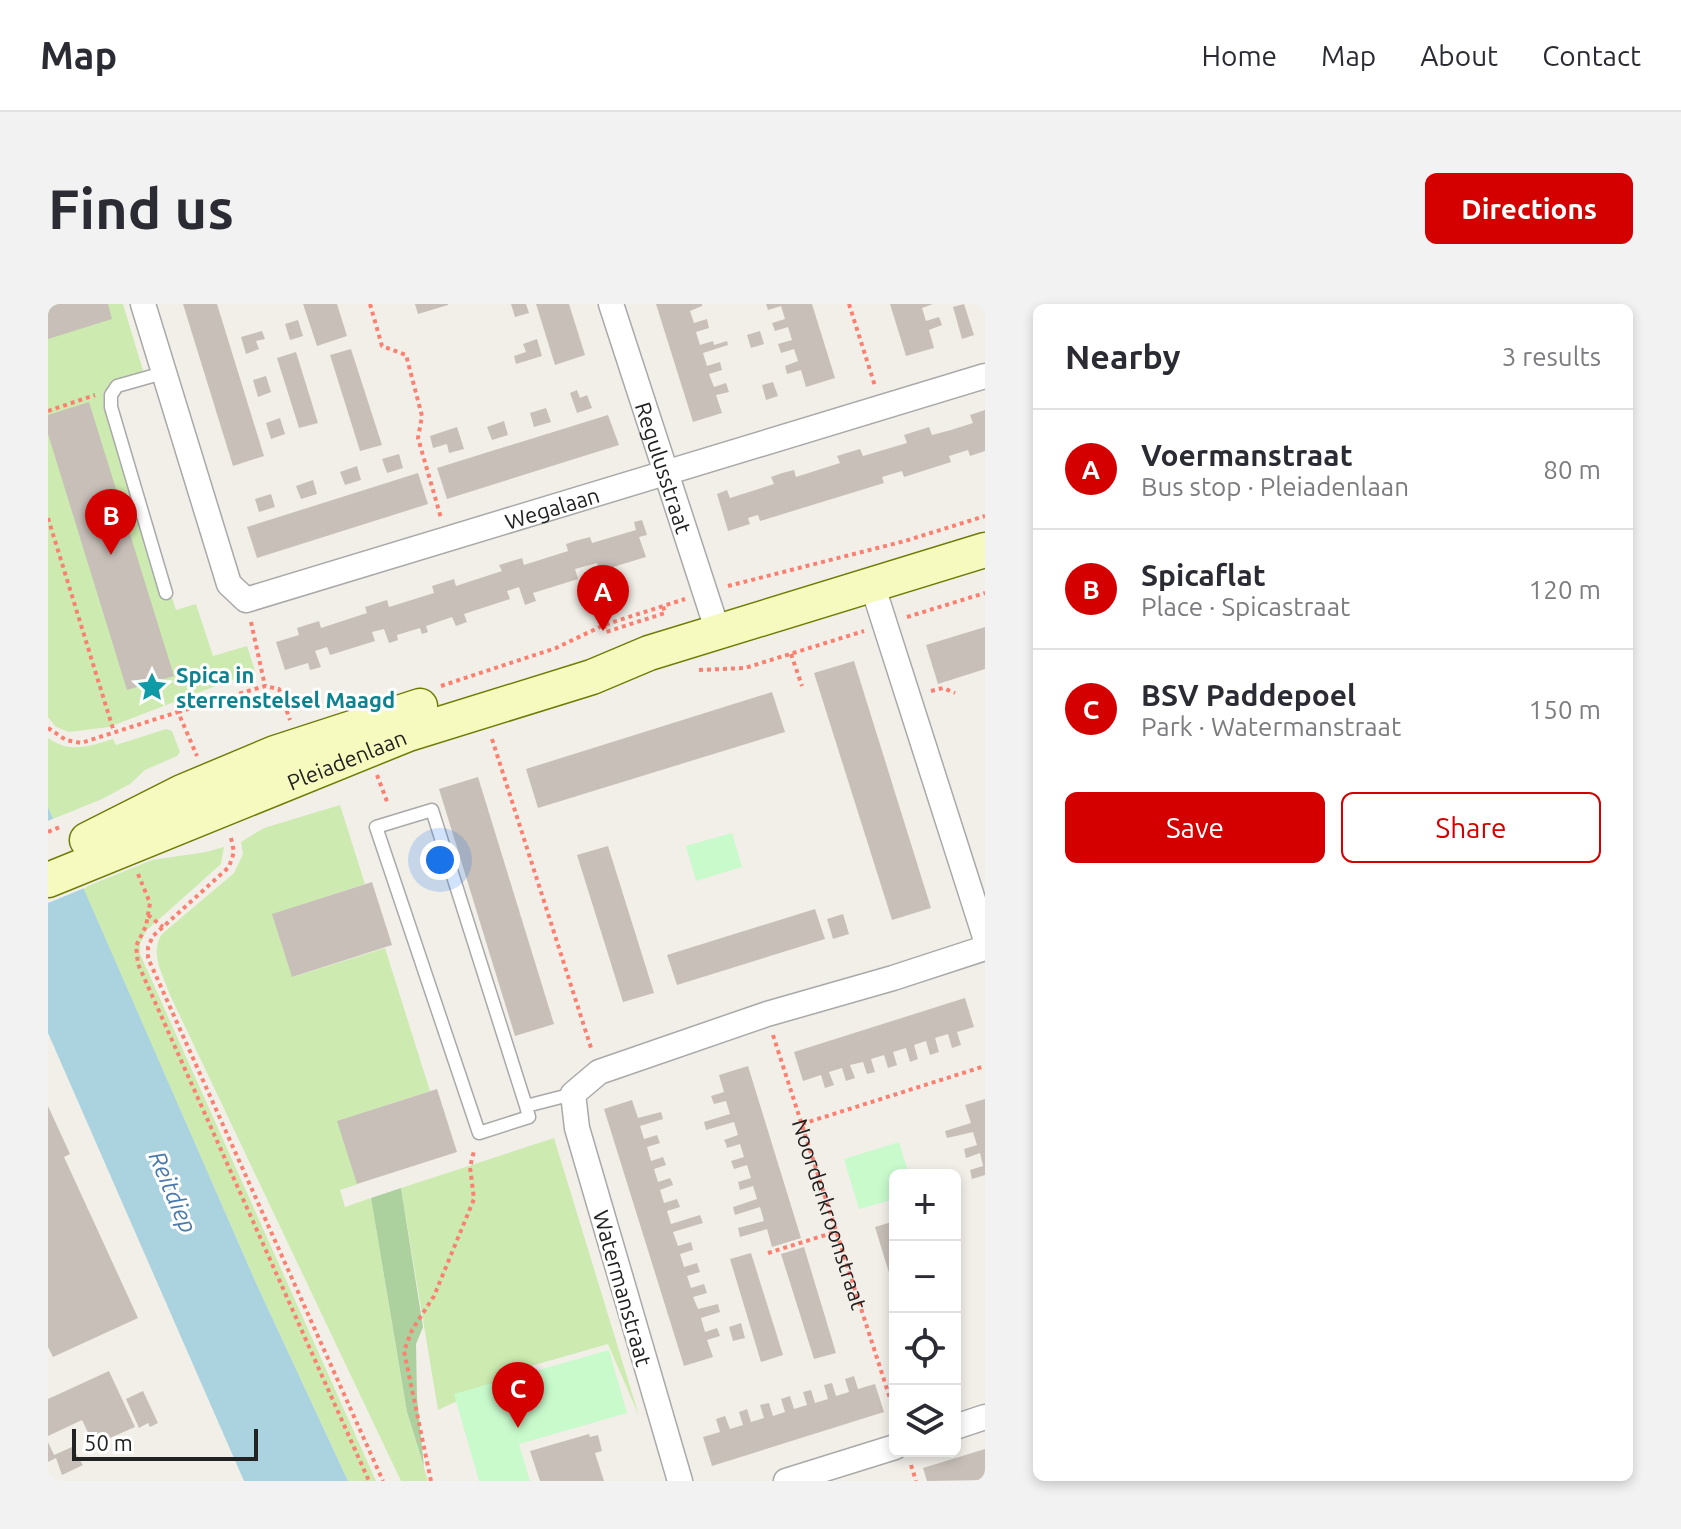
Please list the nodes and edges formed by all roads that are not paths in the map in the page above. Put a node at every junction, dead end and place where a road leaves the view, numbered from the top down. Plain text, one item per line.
1 (143, 304) edge
2 (611, 304) edge
3 (163, 373) junction
4 (985, 376) edge
5 (667, 474) junction
6 (985, 550) edge
7 (872, 584) junction
8 (166, 593) dead end
9 (718, 632) junction
10 (65, 844) edge
11 (48, 880) edge
12 (985, 937) edge
13 (985, 948) edge
14 (573, 1094) junction
15 (526, 1106) junction
16 (985, 1417) edge
17 (961, 1425) edge
18 (889, 1449) edge
19 (680, 1481) edge
20 (786, 1481) edge

1 - 3 street
2 - 5 street, Regulusstraat
3 - 5 street, Wegalaan
3 - 8 lane
4 - 5 street, Wegalaan
5 - 9 street, Regulusstraat
6 - 7 main road, Pleiadenlaan
7 - 9 main road, Pleiadenlaan
7 - 12 street
9 - 10 main road, Pleiadenlaan
10 - 11 main road, Pleiadenlaan
13 - 14 street
14 - 15 lane
14 - 19 street, Watermanstraat
15 - 15 lane
16 - 17 street
18 - 20 street

